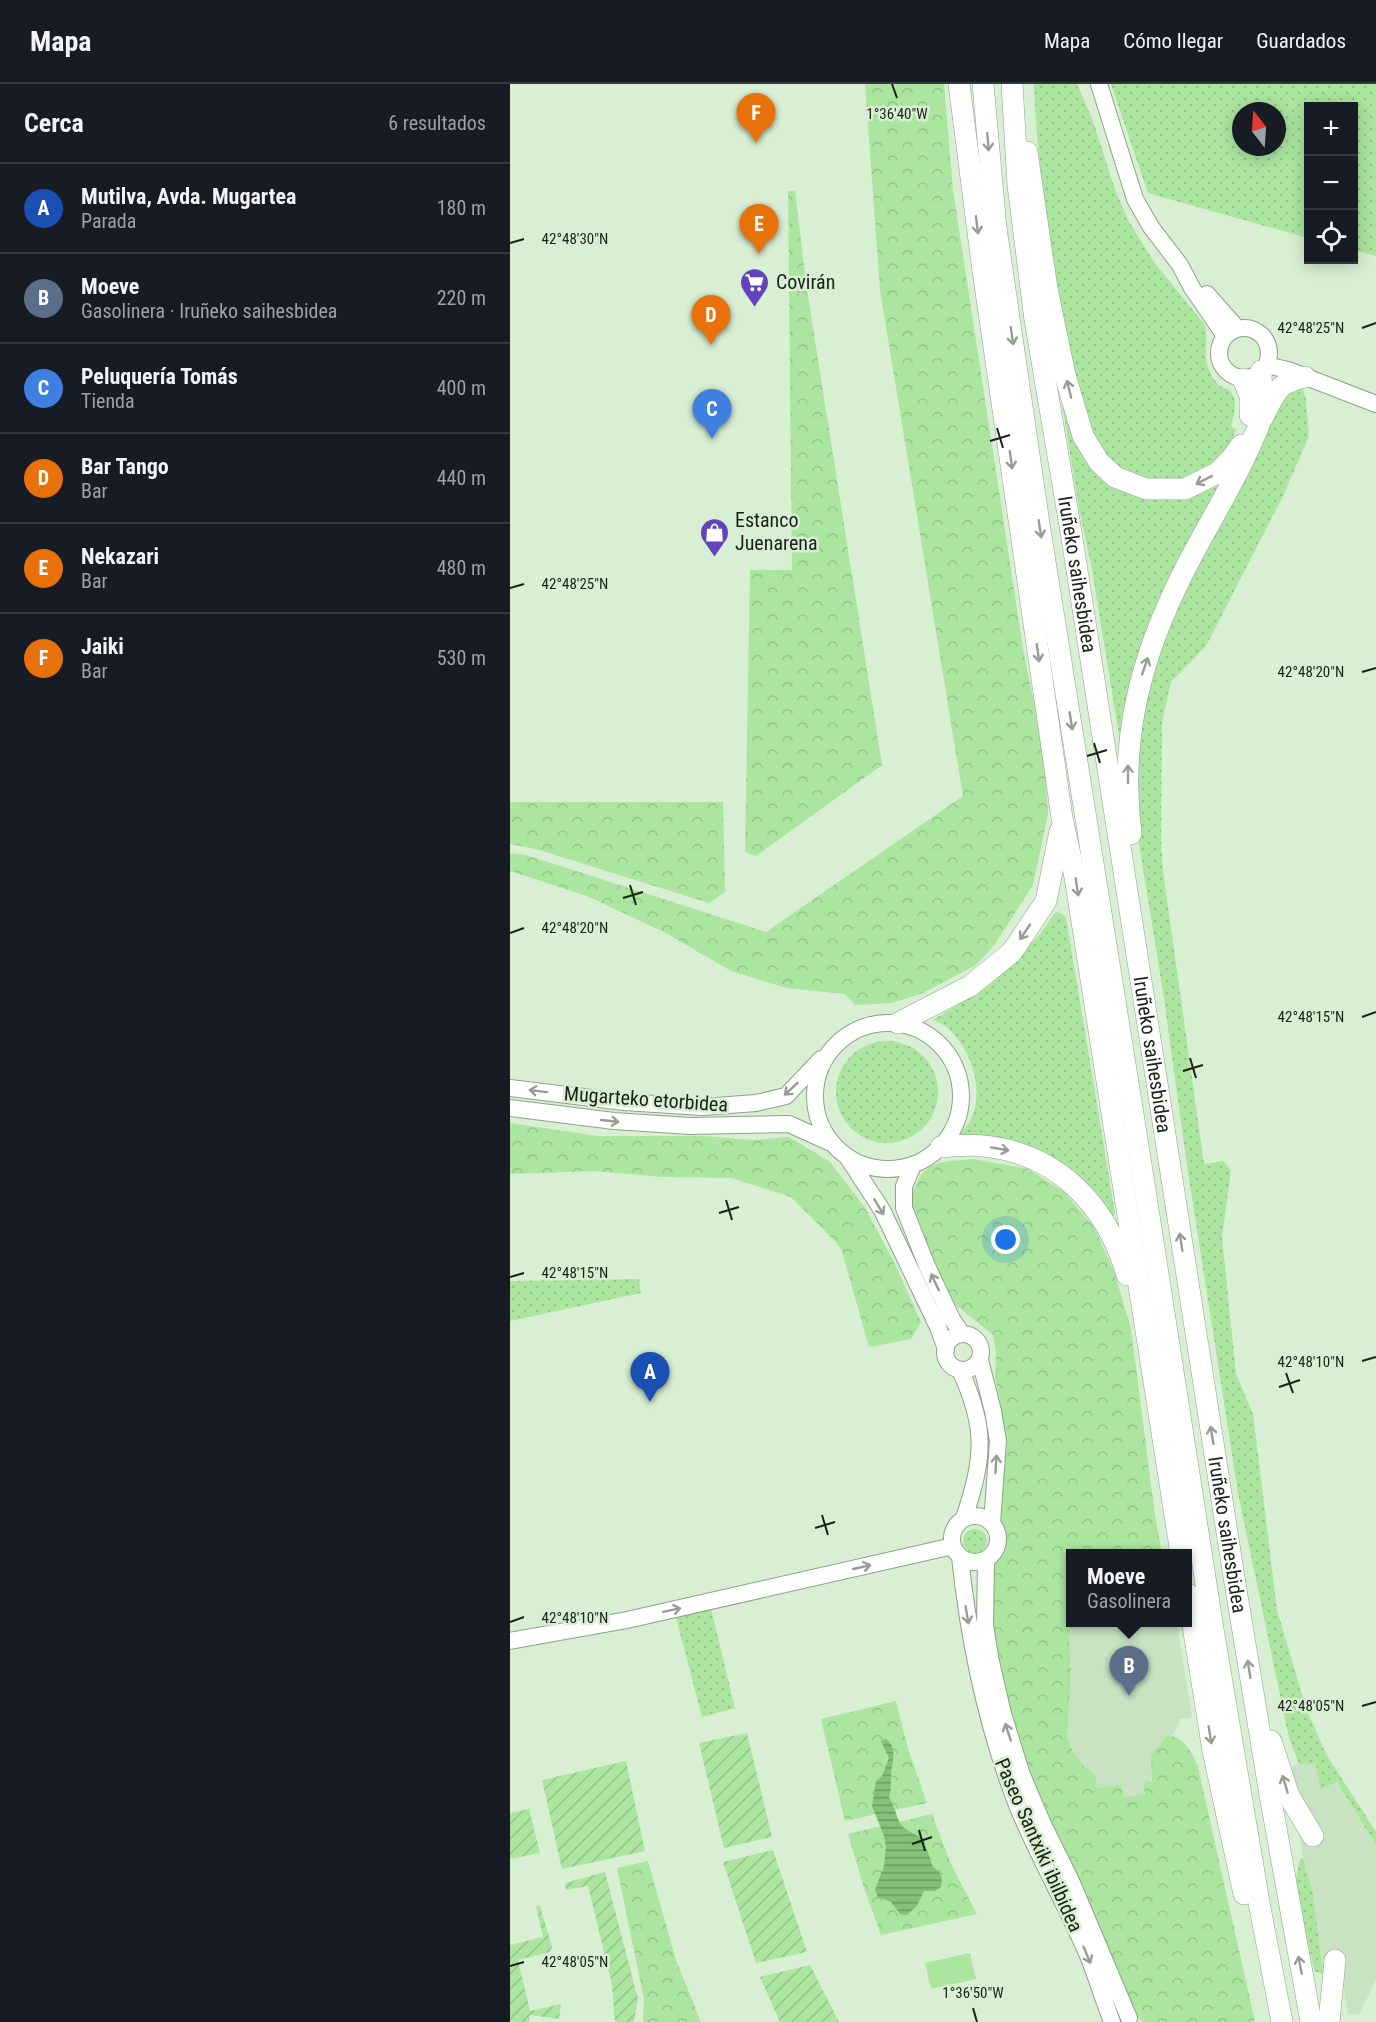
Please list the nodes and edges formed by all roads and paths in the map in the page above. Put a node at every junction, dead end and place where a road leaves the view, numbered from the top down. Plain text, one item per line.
1 (959, 84) edge
2 (971, 84) edge
3 (983, 84) edge
4 (1014, 84) edge
5 (1099, 84) edge
6 (964, 123) junction
7 (1231, 332) junction
8 (1260, 366) junction
9 (1305, 377) junction
10 (1350, 393) junction
11 (1376, 404) edge
12 (1263, 417) junction
13 (1062, 818) junction
14 (898, 1023) junction
15 (1150, 1040) junction
16 (832, 1047) junction
17 (510, 1088) edge
18 (510, 1108) edge
19 (831, 1143) junction
20 (942, 1147) junction
21 (848, 1158) junction
22 (913, 1165) junction
23 (962, 1334) junction
24 (946, 1349) junction
25 (1149, 1352) junction
26 (980, 1360) junction
27 (960, 1370) junction
28 (964, 1518) junction
29 (992, 1522) junction
30 (1180, 1549) edge
31 (957, 1552) junction
32 (986, 1560) junction
33 (1192, 1619) edge
34 (510, 1641) edge
35 (1256, 1710) junction
36 (1312, 1836) dead end
37 (1335, 1960) dead end
38 (1123, 2021) edge
39 (1270, 2022) edge
40 (1282, 2022) edge
41 (1311, 2022) edge
42 (1329, 2022) edge

1 - 6 highway
2 - 6 highway
3 -> 40 highway, Iruñeko saihesbidea
8 -> 4 highway
4 - 15 highway, Iruñeko saihesbidea
5 - 7 street
6 -> 13 highway
7 - 8 street
7 - 8 street
8 - 9 street
8 - 10 street
8 - 12 highway
9 - 10 street
9 - 12 highway
10 - 11 street
15 -> 12 highway
13 -> 14 highway
13 -> 25 highway
14 - 16 street
14 - 20 street
35 -> 15 highway, Iruñeko saihesbidea
16 -> 17 street, Mugarteko etorbidea
16 - 19 street
18 -> 19 street, Mugarteko etorbidea
19 - 21 street
20 - 22 street
20 -> 25 highway
21 - 22 street
21 -> 24 street
23 -> 22 street
23 - 24 street
23 - 26 street
24 - 27 street
25 - 30 highway
26 - 27 street
29 -> 26 street
27 - 28 street
28 - 29 street
28 - 31 street
29 - 32 street
31 - 32 street
34 -> 31 street
31 -> 38 street, Paseo Santxiki ibilbidea
38 -> 32 street, Paseo Santxiki ibilbidea
33 -> 39 highway
36 -> 35 highway
41 -> 35 highway, Iruñeko saihesbidea
37 - 42 highway

